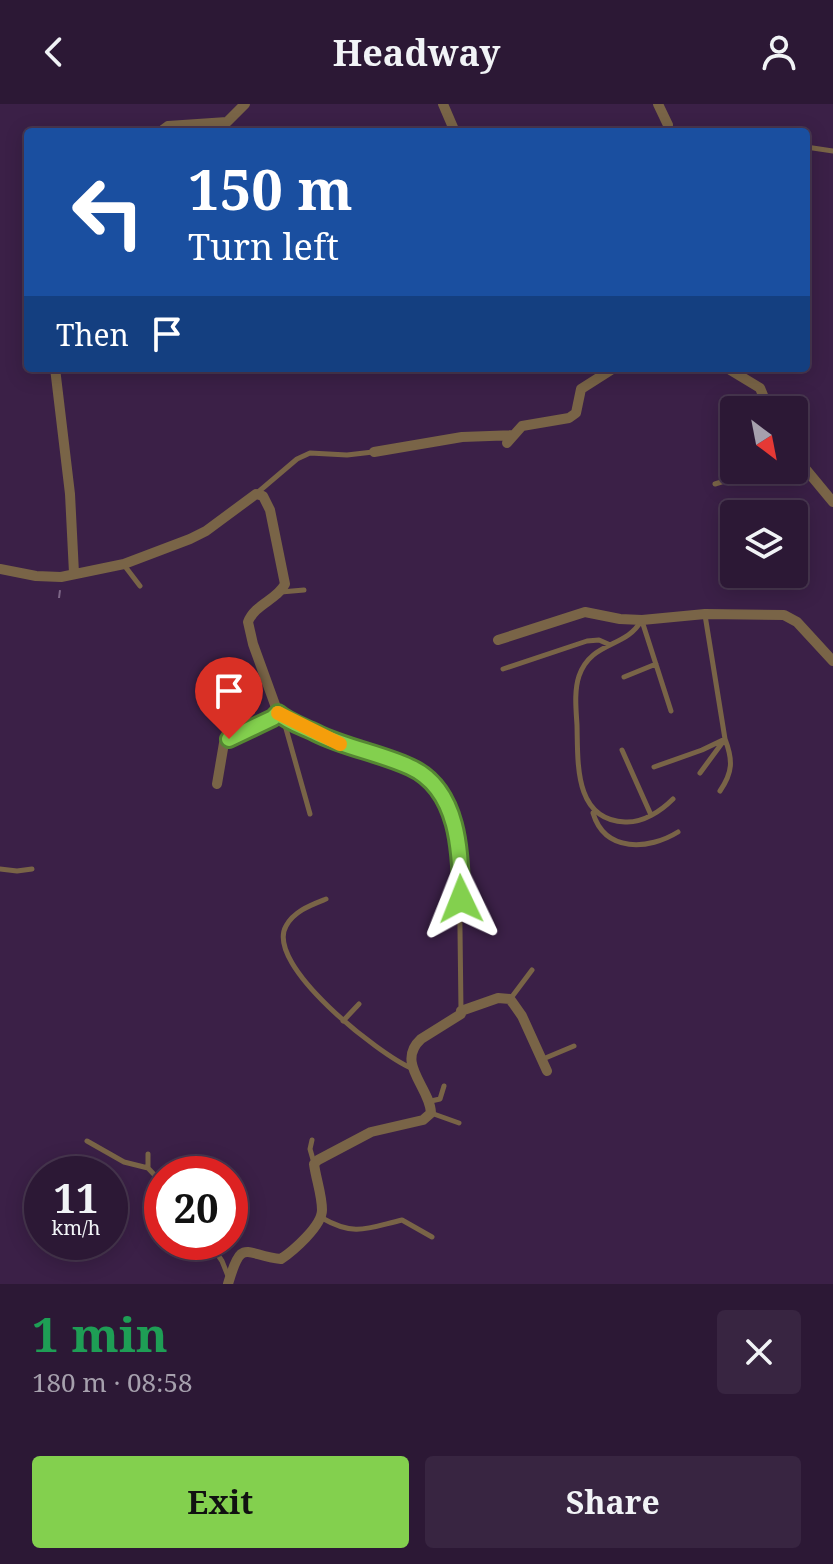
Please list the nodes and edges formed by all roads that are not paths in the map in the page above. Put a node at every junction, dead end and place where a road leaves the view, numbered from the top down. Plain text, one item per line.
1 (245, 104) edge
2 (443, 104) edge
3 (658, 104) edge
4 (668, 125) dead end
5 (165, 128) edge
6 (453, 128) edge
7 (810, 148) edge
8 (833, 151) edge
9 (55, 372) edge
10 (608, 372) edge
11 (734, 372) edge
12 (763, 396) edge
13 (374, 452) joint
14 (808, 472) edge
15 (720, 482) edge
16 (715, 484) dead end
17 (256, 494) junction
18 (833, 502) edge
19 (124, 564) junction
20 (0, 569) edge
21 (74, 573) junction
22 (140, 586) dead end
23 (304, 590) dead end
24 (280, 592) junction
25 (705, 614) junction
26 (642, 620) junction
27 (498, 640) dead end
28 (609, 645) junction
29 (829, 649) edge
30 (833, 661) edge
31 (656, 664) junction
32 (503, 669) dead end
33 (624, 677) dead end
34 (671, 711) dead end
35 (280, 716) junction
36 (725, 739) junction
37 (622, 750) dead end
38 (654, 767) dead end
39 (700, 773) dead end
40 (217, 784) dead end
41 (720, 791) dead end
42 (673, 799) dead end
43 (593, 810) junction
44 (310, 814) dead end
45 (651, 815) junction
46 (678, 832) dead end
47 (0, 869) edge
48 (32, 869) dead end
49 (326, 899) dead end
50 (532, 970) dead end
51 (510, 999) junction
52 (359, 1004) dead end
53 (461, 1011) junction
54 (343, 1021) junction
55 (574, 1046) dead end
56 (543, 1059) junction
57 (412, 1069) junction
58 (547, 1071) dead end
59 (444, 1086) dead end
60 (430, 1107) junction
61 (459, 1123) dead end
62 (312, 1140) dead end
63 (87, 1141) dead end
64 (314, 1164) junction
65 (144, 1167) edge
66 (321, 1217) junction
67 (432, 1237) dead end
68 (221, 1260) edge
69 (229, 1282) edge

1 - 5 street
2 - 6 street
3 - 4 street
7 - 8 lane
9 - 21 street
10 - 13 street
11 - 12 street
13 - 17 lane
14 - 18 street
15 - 16 lane
17 - 19 street
17 - 24 street
19 - 21 street
19 - 22 lane
20 - 21 street
23 - 24 lane
24 - 35 street
25 - 26 street
25 - 29 street
25 - 36 lane
26 - 27 street
26 - 28 lane
26 - 31 lane
28 - 32 lane
28 - 43 lane
29 - 30 street
31 - 33 lane
31 - 34 lane
35 - 40 street
35 - 44 lane
35 - 53 lane
36 - 38 lane
36 - 39 lane
36 - 41 lane
37 - 45 lane
42 - 45 lane
43 - 45 lane
43 - 46 lane
47 - 48 lane
49 - 54 lane
50 - 51 lane
51 - 53 street
51 - 56 street
52 - 54 lane
53 - 57 street
54 - 57 lane
55 - 56 lane
56 - 58 street
57 - 60 street
59 - 60 lane
60 - 61 lane
60 - 64 street
62 - 64 lane
63 - 65 lane
64 - 66 street
66 - 67 lane
66 - 69 street
68 - 69 lane

